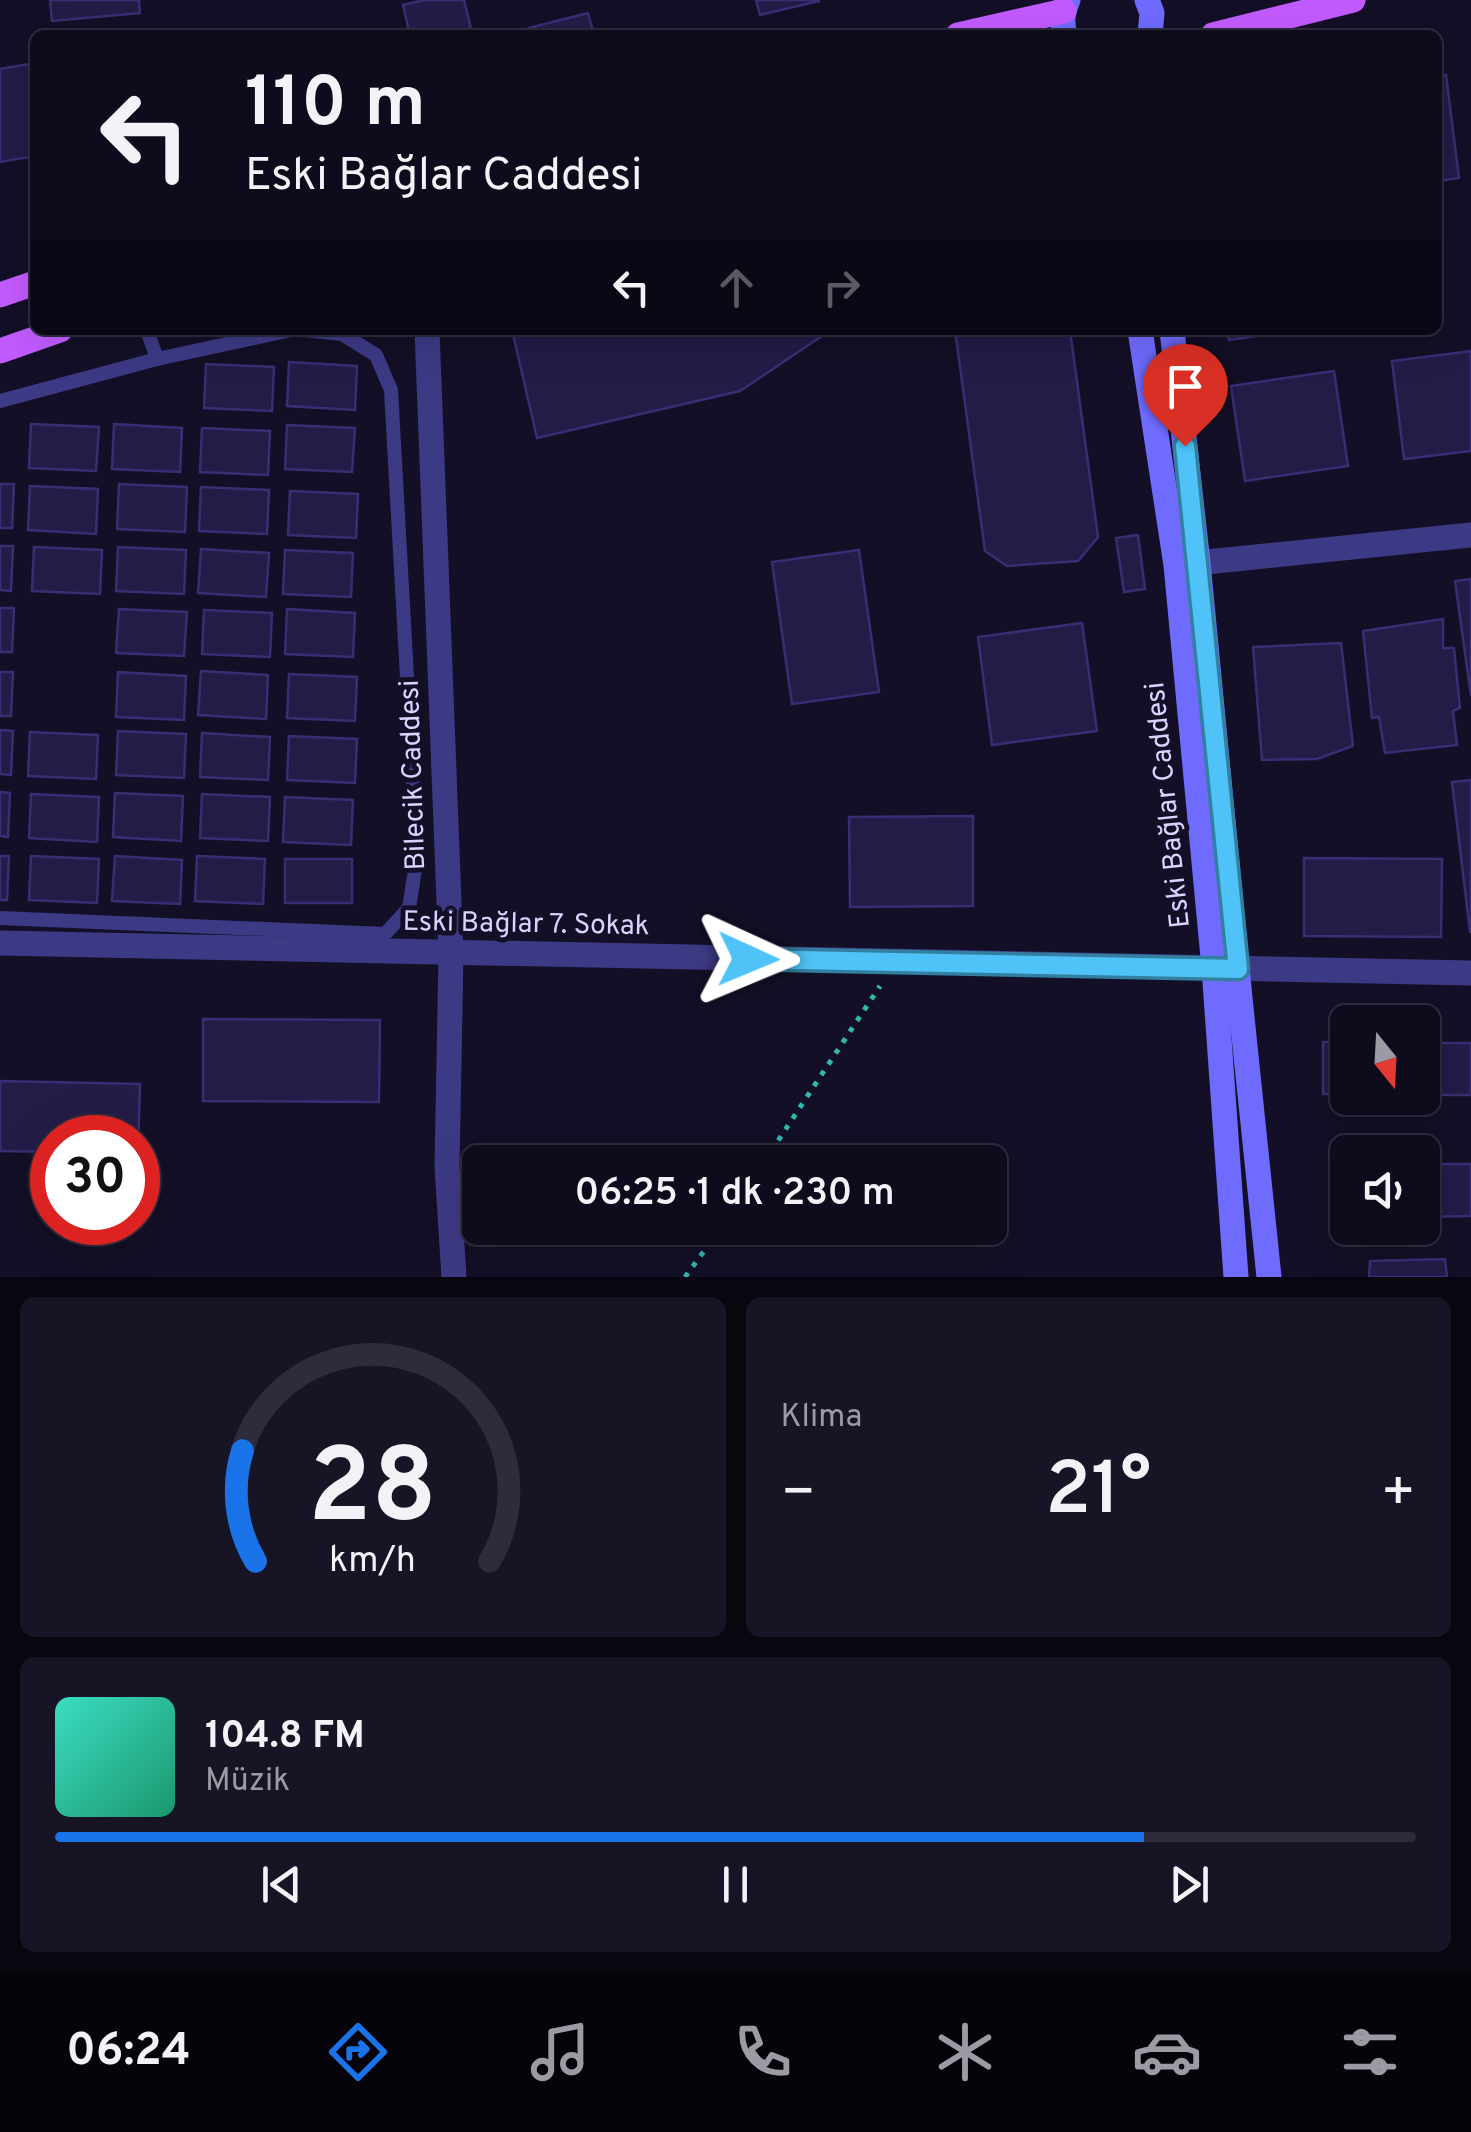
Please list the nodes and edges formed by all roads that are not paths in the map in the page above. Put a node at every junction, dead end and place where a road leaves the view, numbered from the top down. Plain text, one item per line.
1 (1147, 0) edge
2 (1354, 0) edge
3 (1066, 15) edge
4 (985, 30) edge
5 (1150, 30) edge
6 (1233, 30) edge
7 (30, 285) edge
8 (0, 295) edge
9 (46, 335) edge
10 (149, 335) edge
11 (269, 335) edge
12 (344, 335) edge
13 (427, 335) edge
14 (1141, 335) edge
15 (1172, 335) edge
16 (0, 351) edge
17 (157, 359) junction
18 (0, 401) edge
19 (1471, 535) edge
20 (1187, 564) junction
21 (0, 918) edge
22 (0, 943) edge
23 (451, 954) junction
24 (1226, 969) junction
25 (1471, 973) edge
26 (454, 1277) edge
27 (1236, 1277) edge
28 (1269, 1277) edge

1 - 5 street
2 - 6 main road
3 - 4 main road
7 - 8 main road
9 - 16 main road
10 - 17 lane
11 - 17 lane
12 - 21 lane
13 - 23 street, Bilecik Caddesi
14 - 20 street, Eski Bağlar Caddesi
15 - 20 street, Eski Bağlar Caddesi
17 - 18 lane
19 - 20 street
20 - 24 street, Eski Bağlar Caddesi
22 - 23 street, Eski Bağlar 7. Sokak
23 - 24 street, Eski Bağlar 7. Sokak
23 - 26 street, Bilecik Caddesi
24 - 25 street, Eski Bağlar 7. Sokak
24 - 27 street, Eski Bağlar Caddesi
24 - 28 street, Eski Bağlar Caddesi

